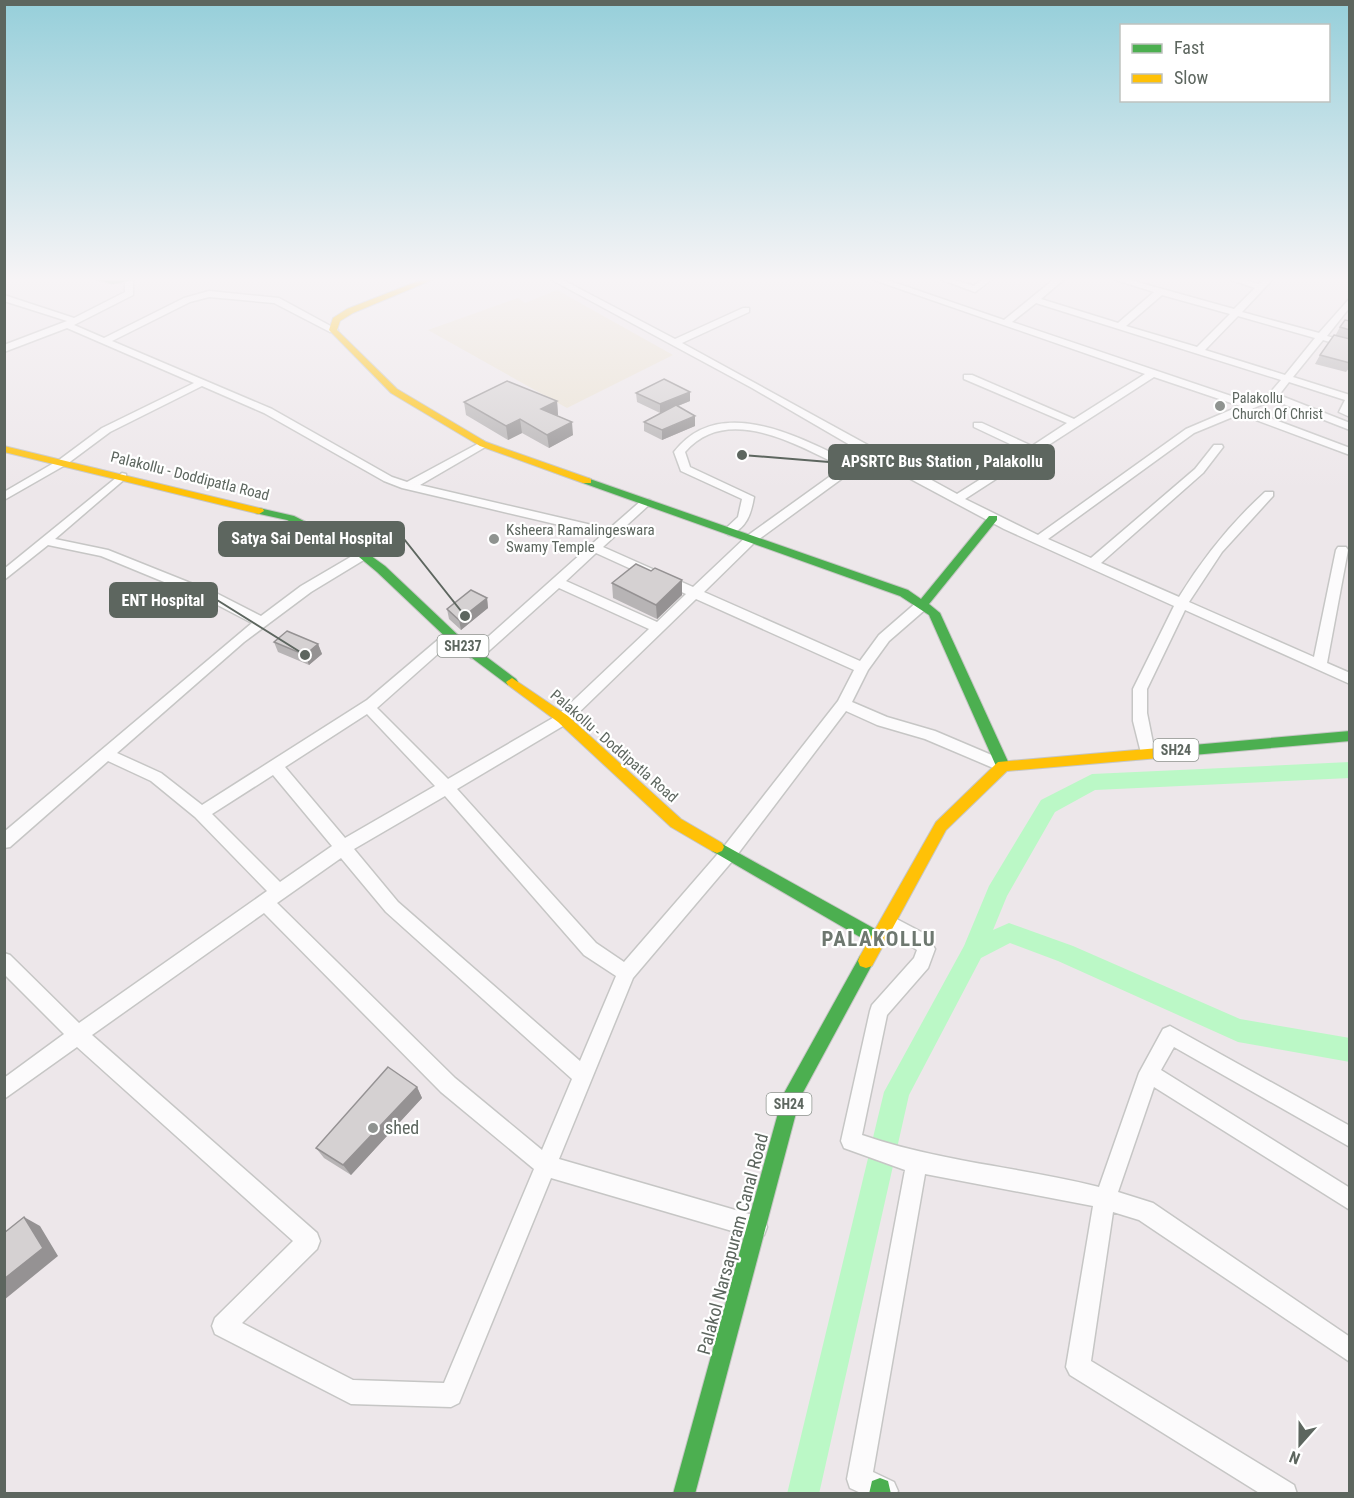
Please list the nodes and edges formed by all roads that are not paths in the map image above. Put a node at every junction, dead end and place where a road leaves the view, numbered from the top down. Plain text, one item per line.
1 (126, 350) edge
2 (353, 350) edge
3 (687, 350) edge
4 (1087, 350) edge
5 (1191, 350) edge
6 (1309, 350) edge
7 (1198, 352) joint
8 (1153, 373) junction
9 (968, 377) dead end
10 (1286, 380) junction
11 (201, 382) junction
12 (1273, 396) junction
13 (1349, 399) edge
14 (1244, 408) junction
15 (1350, 414) edge
16 (1074, 423) junction
17 (978, 425) dead end
18 (1350, 427) edge
19 (483, 444) junction
20 (1218, 447) dead end
21 (4, 449) edge
22 (1032, 450) junction
23 (1350, 452) edge
24 (878, 457) junction
25 (63, 462) junction
26 (851, 467) junction
27 (122, 476) junction
28 (410, 486) junction
29 (1269, 494) dead end
30 (4, 497) edge
31 (957, 499) junction
32 (646, 502) junction
33 (993, 518) junction
34 (729, 531) junction
35 (611, 533) junction
36 (751, 539) junction
37 (1039, 540) junction
38 (45, 541) junction
39 (595, 548) junction
40 (1342, 550) dead end
41 (363, 555) junction
42 (1091, 565) junction
43 (4, 576) edge
44 (557, 582) junction
45 (694, 594) junction
46 (1180, 604) junction
47 (922, 605) junction
48 (261, 622) junction
49 (659, 628) junction
50 (451, 636) junction
51 (476, 655) junction
52 (1319, 666) junction
53 (862, 668) junction
54 (1350, 679) edge
55 (844, 704) junction
56 (368, 707) junction
57 (563, 719) junction
58 (1350, 736) edge
59 (1147, 753) junction
60 (106, 754) junction
61 (275, 766) junction
62 (1003, 766) junction
63 (447, 788) junction
64 (201, 813) junction
65 (4, 842) edge
66 (344, 847) junction
67 (728, 854) junction
68 (272, 897) junction
69 (884, 931) junction
70 (4, 962) edge
71 (626, 973) junction
72 (78, 1035) junction
73 (1149, 1073) junction
74 (583, 1076) junction
75 (4, 1090) edge
76 (1350, 1137) edge
77 (917, 1162) junction
78 (546, 1166) junction
79 (1105, 1198) junction
80 (1350, 1200) edge
81 (756, 1227) junction
82 (1350, 1351) edge
83 (883, 1492) edge
84 (684, 1494) edge
85 (1285, 1494) edge

1 - 11 street
2 - 19 main road
3 - 24 street
4 - 8 street
5 - 7 street
6 - 10 street
7 - 10 street
8 - 14 street
8 - 16 street
9 - 16 street
10 - 12 street
10 - 13 street
11 - 25 street
11 - 28 street
12 - 14 street
12 - 18 street
13 - 15 street
14 - 23 street
14 - 37 street
16 - 22 street
17 - 22 street
19 - 28 street
19 - 32 main road
20 - 42 street
21 - 25 main road, Palakollu - Doddipatla Road / SH237
22 - 31 street
24 - 26 street
24 - 31 street
25 - 27 main road, Palakollu - Doddipatla Road / SH237
25 - 30 street
26 - 34 street
26 - 36 street
27 - 38 street
27 - 41 main road, Palakollu - Doddipatla Road / SH237
28 - 35 street
29 - 46 street
31 - 33 street
32 - 34 main road
32 - 35 street
33 - 37 street
33 - 47 main road
34 - 36 main road
35 - 39 street
36 - 45 street
36 - 47 main road
37 - 42 street
38 - 43 street
38 - 48 street
39 - 44 street
39 - 45 street
40 - 52 street
41 - 48 street
41 - 50 main road, Palakollu - Doddipatla Road / SH237
42 - 46 street
44 - 49 street
44 - 51 street
45 - 49 street
45 - 53 street
46 - 52 street
46 - 59 street
47 - 53 street
47 - 62 main road
48 - 60 street
49 - 57 street
50 - 51 main road, Palakollu - Doddipatla Road / SH237
50 - 56 street
51 - 57 main road, Palakollu - Doddipatla Road / SH237
52 - 54 street
53 - 55 street
55 - 62 street
55 - 67 street
56 - 61 street
56 - 63 street
57 - 63 street
57 - 67 main road, Palakollu - Doddipatla Road / SH237
58 - 59 main road, SH24
59 - 62 main road, SH24
60 - 64 street
60 - 65 street
61 - 64 street
61 - 66 street
62 - 69 main road, Palakol Narsapuram Canal Road / SH24
63 - 66 street
63 - 71 street
64 - 68 street
66 - 68 street
66 - 74 street
67 - 69 main road, Palakollu - Doddipatla Road / SH237
67 - 71 street
68 - 72 street
68 - 78 street
69 - 77 street
69 - 81 main road, Palakol Narsapuram Canal Road / SH24
70 - 72 street
71 - 74 street
72 - 75 street
72 - 78 street
73 - 76 street
73 - 79 street
73 - 80 street
74 - 78 street
77 - 79 street
77 - 83 street
78 - 81 street
79 - 82 street
79 - 85 street
81 - 84 main road, Palakol Narsapuram Canal Road / SH24

